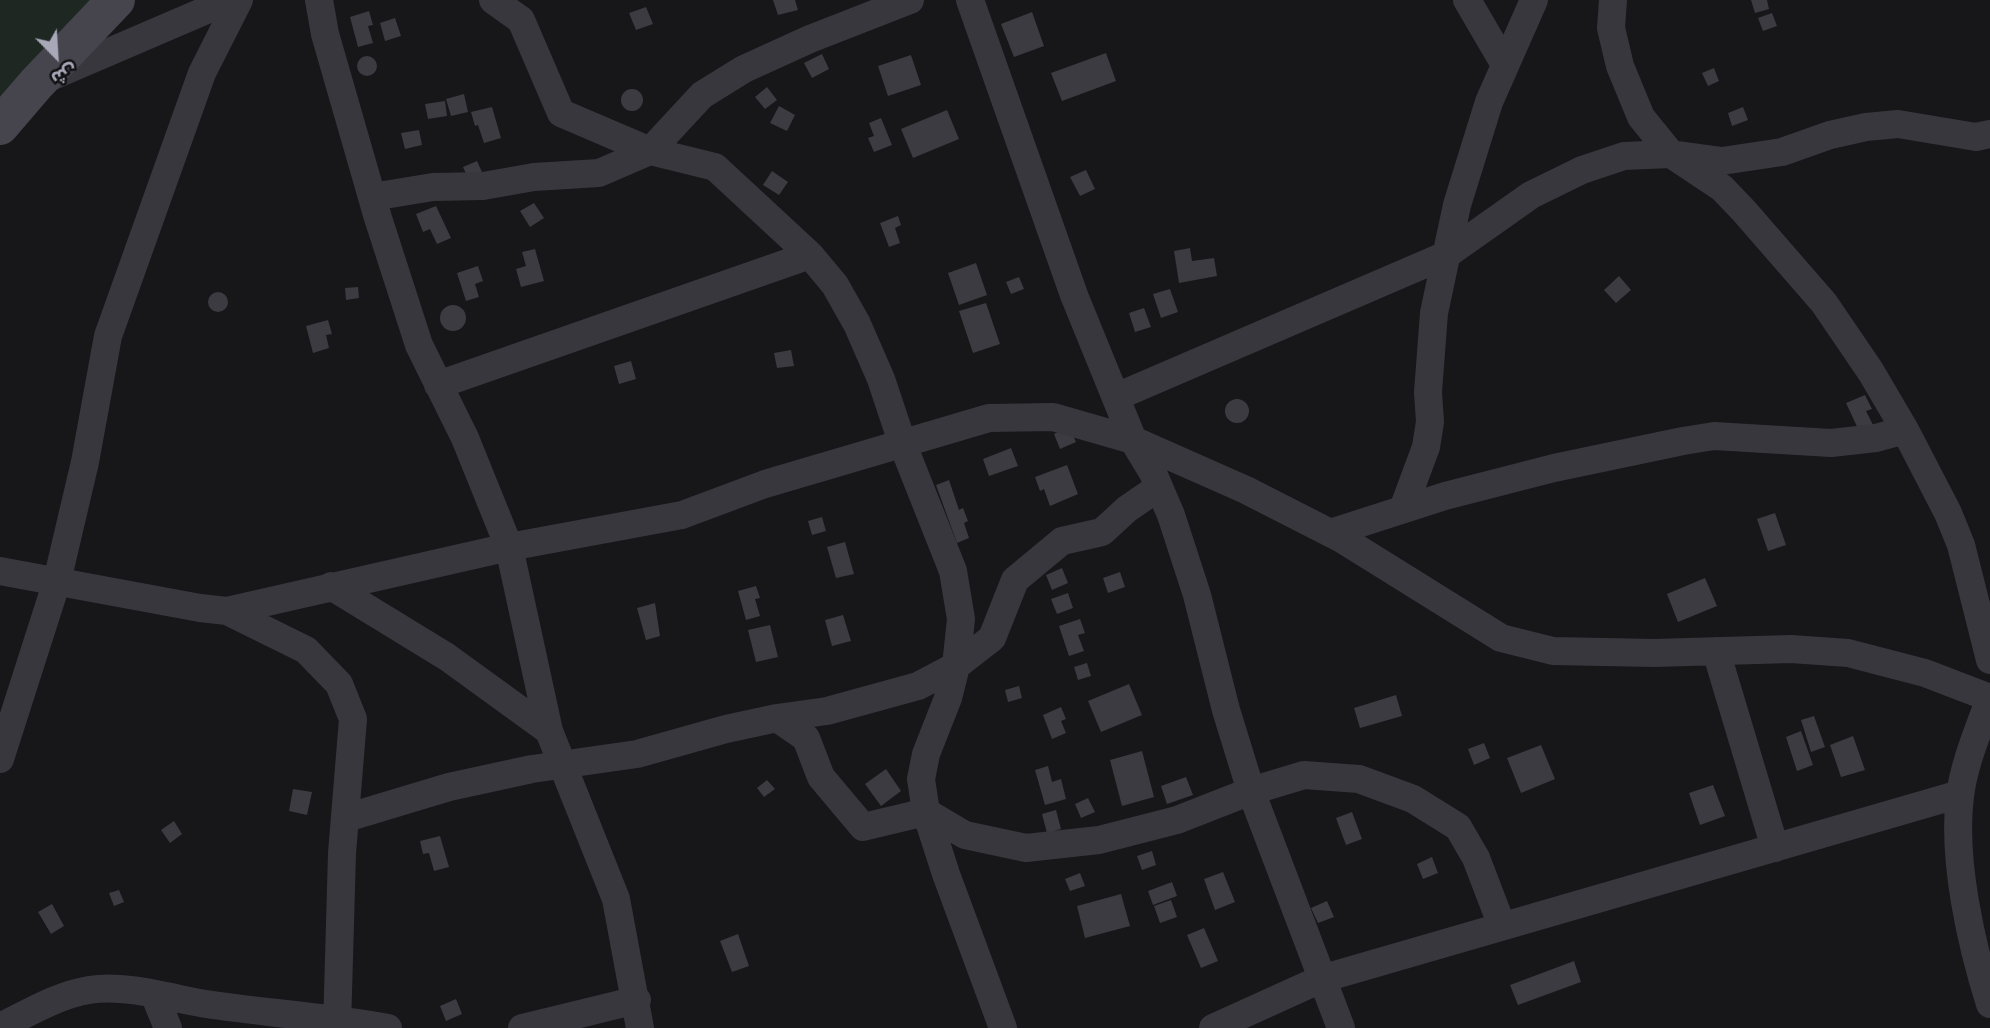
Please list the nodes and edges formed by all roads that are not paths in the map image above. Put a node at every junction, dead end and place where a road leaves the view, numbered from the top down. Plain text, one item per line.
1 (116, 0) edge
2 (230, 0) edge
3 (239, 0) edge
4 (319, 0) edge
5 (493, 0) edge
6 (910, 0) edge
7 (970, 0) edge
8 (1467, 0) edge
9 (1534, 0) edge
10 (1613, 0) edge
11 (1505, 65) junction
12 (36, 84) junction
13 (0, 126) edge
14 (1990, 134) edge
15 (650, 151) junction
16 (1671, 154) junction
17 (372, 197) junction
18 (810, 255) junction
19 (1446, 255) junction
20 (438, 385) junction
21 (1116, 397) junction
22 (1905, 430) junction
23 (1133, 440) junction
24 (902, 445) junction
25 (1159, 487) junction
26 (1403, 509) junction
27 (1330, 533) junction
28 (509, 547) junction
29 (0, 571) edge
30 (57, 581) junction
31 (331, 586) junction
32 (227, 611) junction
33 (1716, 651) junction
34 (1990, 660) edge
35 (956, 666) junction
36 (777, 718) junction
37 (549, 731) junction
38 (1980, 751) edge
39 (0, 759) edge
40 (563, 766) junction
41 (1251, 791) junction
42 (1960, 794) junction
43 (926, 812) junction
44 (346, 818) junction
45 (1775, 848) junction
46 (1502, 926) junction
47 (1321, 979) junction
48 (155, 994) junction
49 (637, 1000) junction
50 (1990, 1004) edge
51 (337, 1023) edge
52 (0, 1027) edge
53 (168, 1028) edge
54 (388, 1028) edge
55 (522, 1028) edge
56 (640, 1028) edge
57 (1003, 1028) edge
58 (1213, 1028) edge
59 (1341, 1028) edge

1 - 12 street
2 - 12 street
3 - 30 street
4 - 17 street
5 - 15 street
6 - 15 street
7 - 21 street
8 - 11 street
9 - 11 street
10 - 16 street
11 - 19 street
12 - 13 street
14 - 16 street
15 - 17 street
15 - 18 street
16 - 19 street
16 - 22 street
17 - 20 street
18 - 20 street
18 - 24 street
19 - 21 street
19 - 26 street
20 - 28 street
21 - 23 street
22 - 26 street
22 - 34 street
23 - 24 street
23 - 25 street
23 - 27 street
24 - 28 street
24 - 35 street
25 - 35 street
25 - 41 street
26 - 27 street
27 - 33 street
28 - 31 street
28 - 37 street
29 - 30 street
30 - 32 street
30 - 39 street
31 - 32 street
31 - 37 street
32 - 44 street
33 - 38 street
33 - 45 street
35 - 36 street
35 - 43 street
36 - 40 street
36 - 43 street
37 - 40 street
38 - 42 street
40 - 44 street
40 - 49 street
41 - 43 street
41 - 46 street
41 - 47 street
42 - 45 street
42 - 50 street
43 - 57 street
44 - 51 street
45 - 46 street
46 - 47 street
47 - 58 street
47 - 59 street
48 - 51 street
48 - 52 street
48 - 53 street
49 - 55 street
49 - 56 street
51 - 54 street

